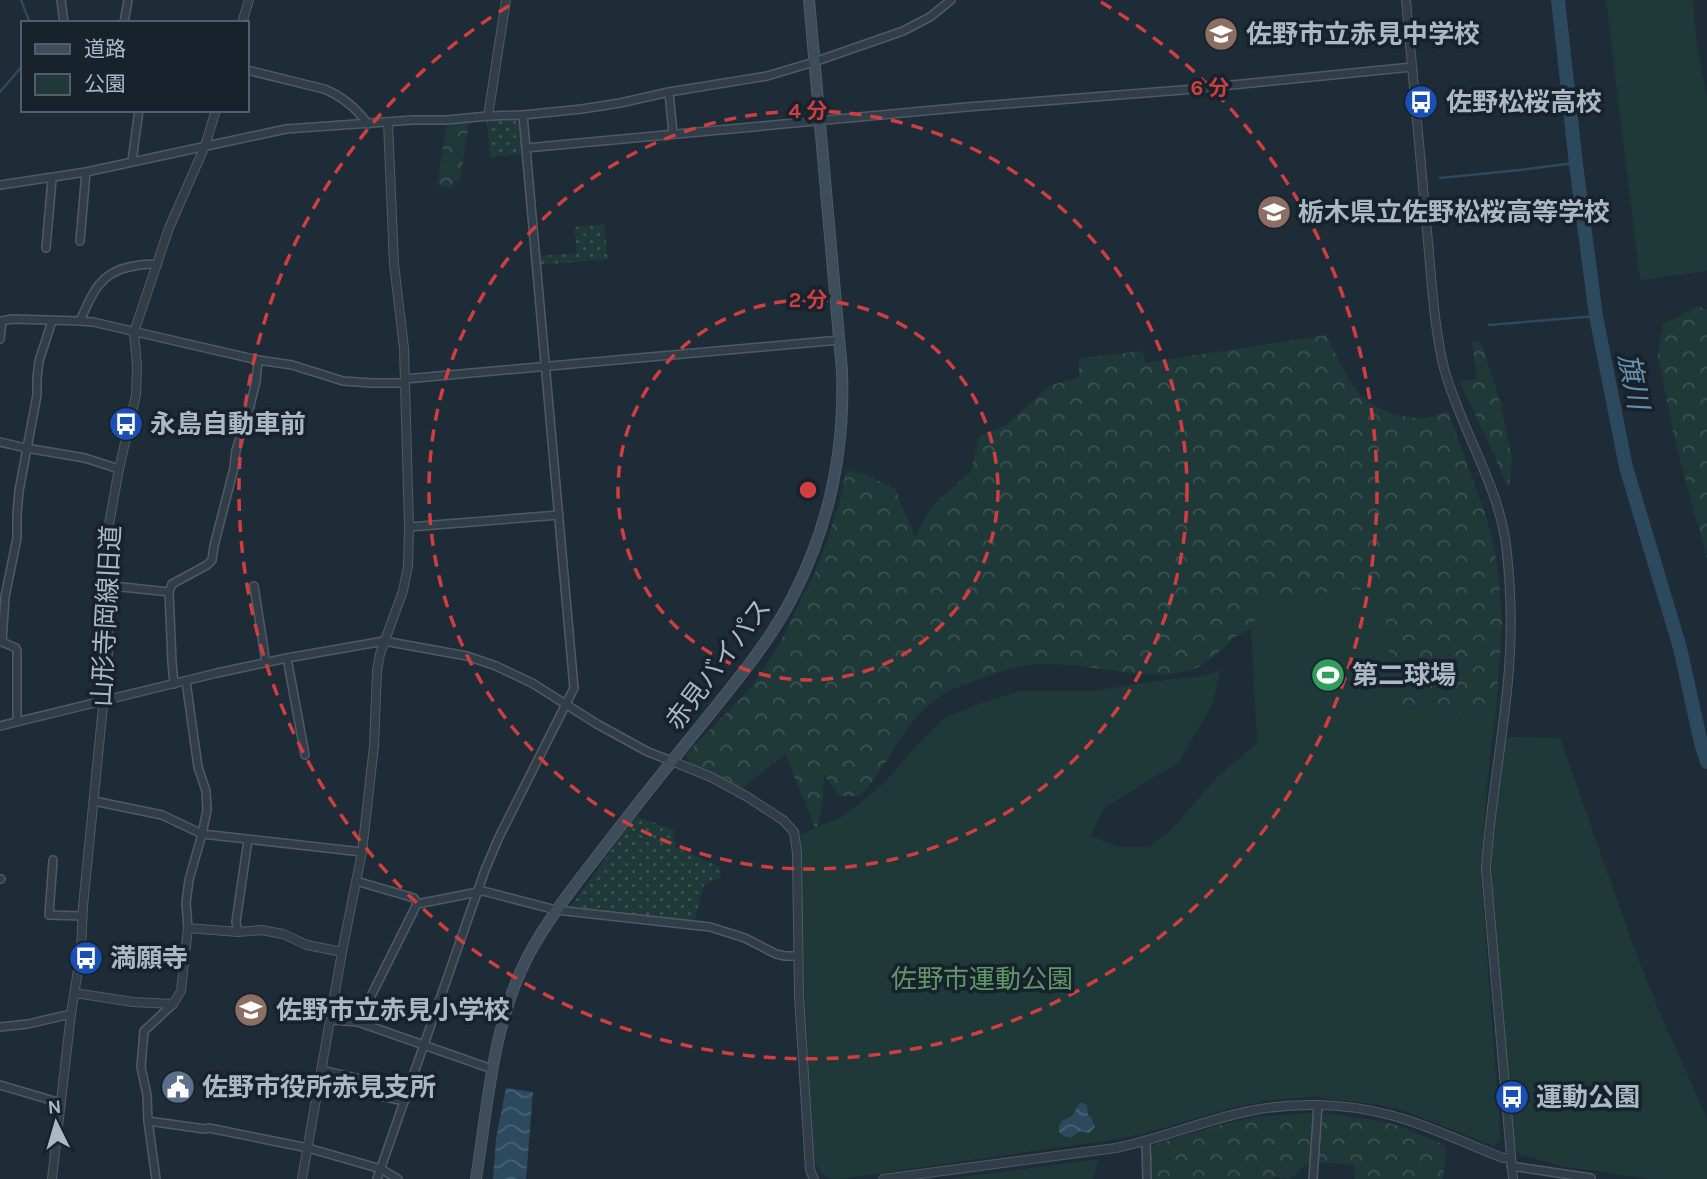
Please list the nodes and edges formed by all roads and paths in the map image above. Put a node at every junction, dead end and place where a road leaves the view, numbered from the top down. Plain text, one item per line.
1 (61, 0) edge
2 (128, 0) edge
3 (249, 0) edge
4 (506, 0) edge
5 (809, 0) edge
6 (951, 0) edge
7 (1406, 0) edge
8 (64, 21) edge
9 (124, 21) edge
10 (243, 21) edge
11 (814, 62) junction
12 (1412, 67) junction
13 (248, 70) edge
14 (669, 92) junction
15 (139, 112) edge
16 (215, 112) edge
17 (523, 115) junction
18 (488, 116) junction
19 (388, 122) junction
20 (820, 122) junction
21 (368, 124) junction
22 (673, 134) junction
23 (205, 146) junction
24 (526, 148) junction
25 (132, 161) junction
26 (86, 172) junction
27 (51, 178) junction
28 (0, 185) edge
29 (80, 241) dead end
30 (46, 248) dead end
31 (156, 264) junction
32 (51, 321) junction
33 (80, 321) junction
34 (134, 332) junction
35 (0, 339) edge
36 (840, 340) junction
37 (258, 360) junction
38 (546, 366) junction
39 (405, 381) junction
40 (0, 442) edge
41 (26, 448) junction
42 (119, 469) junction
43 (559, 515) junction
44 (410, 527) junction
45 (103, 585) junction
46 (254, 586) dead end
47 (169, 592) junction
48 (1, 641) edge
49 (384, 641) junction
50 (287, 658) junction
51 (266, 663) junction
52 (186, 681) junction
53 (174, 684) junction
54 (103, 701) junction
55 (566, 704) junction
56 (17, 721) junction
57 (0, 726) edge
58 (305, 755) dead end
59 (672, 761) junction
60 (94, 802) junction
61 (202, 834) junction
62 (248, 840) junction
63 (362, 852) junction
64 (53, 860) dead end
65 (356, 881) junction
66 (477, 893) junction
67 (417, 904) junction
68 (556, 910) junction
69 (82, 916) junction
70 (188, 929) junction
71 (238, 932) junction
72 (342, 953) junction
73 (798, 956) junction
74 (75, 993) junction
75 (173, 1004) junction
76 (71, 1014) junction
77 (331, 1020) junction
78 (358, 1022) junction
79 (0, 1027) edge
80 (423, 1045) junction
81 (492, 1069) junction
82 (322, 1070) junction
83 (0, 1085) edge
84 (404, 1101) junction
85 (61, 1103) junction
86 (1318, 1105) junction
87 (148, 1121) junction
88 (1146, 1142) junction
89 (308, 1148) junction
90 (1511, 1162) junction
91 (381, 1169) junction
92 (1591, 1178) edge
93 (52, 1179) edge
94 (156, 1179) edge
95 (302, 1179) edge
96 (377, 1179) edge
97 (398, 1179) edge
98 (476, 1179) edge
99 (814, 1179) edge
100 (883, 1179) edge
101 (1147, 1179) edge
102 (1313, 1179) edge
103 (1513, 1179) edge

1 - 8 street
2 - 9 street
3 - 10 street
4 - 18 street
5 - 11 main road, 赤見バイパス
6 - 11 street
7 - 12 street
11 - 14 street
11 - 20 main road, 赤見バイパス
12 - 20 street
12 - 90 street
13 - 21 street
14 - 17 street
14 - 22 street
15 - 25 street
16 - 23 street, 山形寺岡線旧道
17 - 18 street
17 - 24 street
18 - 19 street
19 - 21 street
19 - 39 street
20 - 22 street
20 - 36 main road, 赤見バイパス
21 - 23 street
22 - 24 street
23 - 25 street
23 - 31 street, 山形寺岡線旧道
24 - 38 street
25 - 26 street
26 - 27 street
26 - 29 street
27 - 28 street
27 - 30 street
31 - 33 street
31 - 34 street, 山形寺岡線旧道
32 - 33 street
32 - 35 street
32 - 41 street
33 - 34 street
34 - 37 street
34 - 42 street, 山形寺岡線旧道
36 - 38 street
36 - 59 main road, 赤見バイパス
37 - 39 street
37 - 47 street
38 - 39 street
38 - 43 street
39 - 44 street
40 - 41 street
41 - 42 street
41 - 48 street
42 - 45 street, 山形寺岡線旧道
43 - 44 street
43 - 55 street
44 - 49 street
45 - 47 street
45 - 54 street, 山形寺岡線旧道
46 - 51 street
47 - 53 street
48 - 56 street
49 - 50 street
49 - 55 street
49 - 63 street
50 - 51 street
50 - 58 street
51 - 52 street
52 - 53 street
52 - 61 street
53 - 54 street
54 - 56 street
54 - 60 street, 山形寺岡線旧道
55 - 59 street
55 - 66 street
56 - 57 street
59 - 68 main road, 赤見バイパス
59 - 73 street
60 - 61 street
60 - 69 street, 山形寺岡線旧道
61 - 62 street
61 - 70 street
62 - 63 street
62 - 71 street
63 - 65 street
64 - 69 street
65 - 67 street
65 - 72 street
66 - 67 street
66 - 68 street
66 - 80 street
67 - 78 street
68 - 73 street
68 - 81 main road, 赤見バイパス
69 - 74 street, 山形寺岡線旧道
70 - 71 street
70 - 75 street
71 - 72 street
72 - 77 street
73 - 99 street
74 - 75 street
74 - 76 street, 山形寺岡線旧道
75 - 87 street
76 - 79 street
76 - 85 street, 山形寺岡線旧道
77 - 78 street
77 - 82 street
78 - 80 street
80 - 81 street
80 - 84 street
81 - 98 main road, 赤見バイパス
82 - 84 street
82 - 89 street
83 - 85 street
84 - 91 street
85 - 93 street, 山形寺岡線旧道
86 - 88 street
86 - 90 street
86 - 102 street
87 - 89 street
87 - 94 street
88 - 100 street
88 - 101 street
89 - 91 street
89 - 95 street
90 - 92 street
90 - 103 street
91 - 96 street
91 - 97 street

